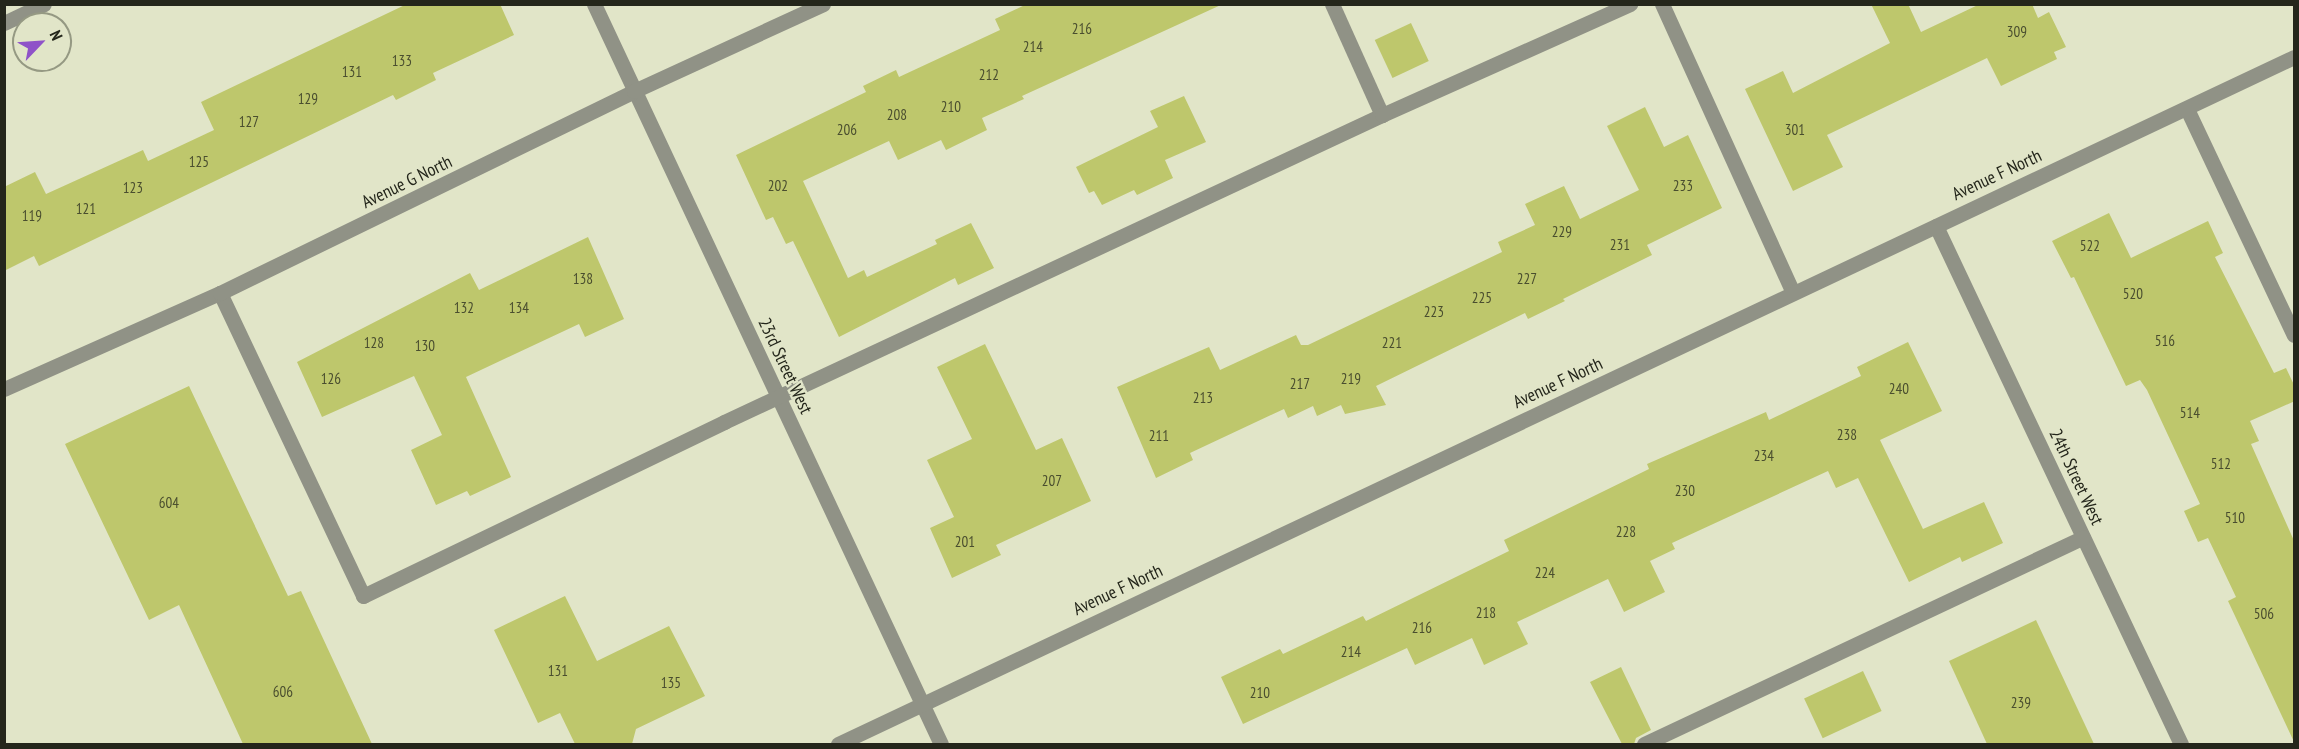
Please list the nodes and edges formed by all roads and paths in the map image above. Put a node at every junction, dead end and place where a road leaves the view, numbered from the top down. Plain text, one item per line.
1 (44, 4) edge
2 (594, 4) edge
3 (823, 4) edge
4 (1332, 4) edge
5 (1630, 4) edge
6 (1662, 4) edge
7 (4, 23) edge
8 (2295, 57) edge
9 (634, 91) junction
10 (2187, 109) junction
11 (1382, 115) junction
12 (1936, 226) junction
13 (220, 293) junction
14 (1793, 293) junction
15 (2295, 335) edge
16 (4, 389) edge
17 (778, 397) junction
18 (2083, 537) junction
19 (922, 704) junction
20 (838, 744) edge
21 (941, 744) edge
22 (1644, 744) edge
23 (2181, 744) edge

1 - 7 street
2 - 9 street, 23rd Street West
3 - 9 street, Avenue G North
4 - 11 street
5 - 11 street
6 - 14 street
8 - 10 street, Avenue F North
9 - 13 street, Avenue G North
9 - 17 street, 23rd Street West
10 - 12 street, Avenue F North
10 - 15 street
11 - 17 street
12 - 14 street, Avenue F North
12 - 18 street, 24th Street West
13 - 16 street, Avenue G North
13 - 17 street
14 - 19 street, Avenue F North
17 - 19 street, 23rd Street West
18 - 22 street
18 - 23 street, 24th Street West
19 - 20 street, Avenue F North
19 - 21 street, 23rd Street West

